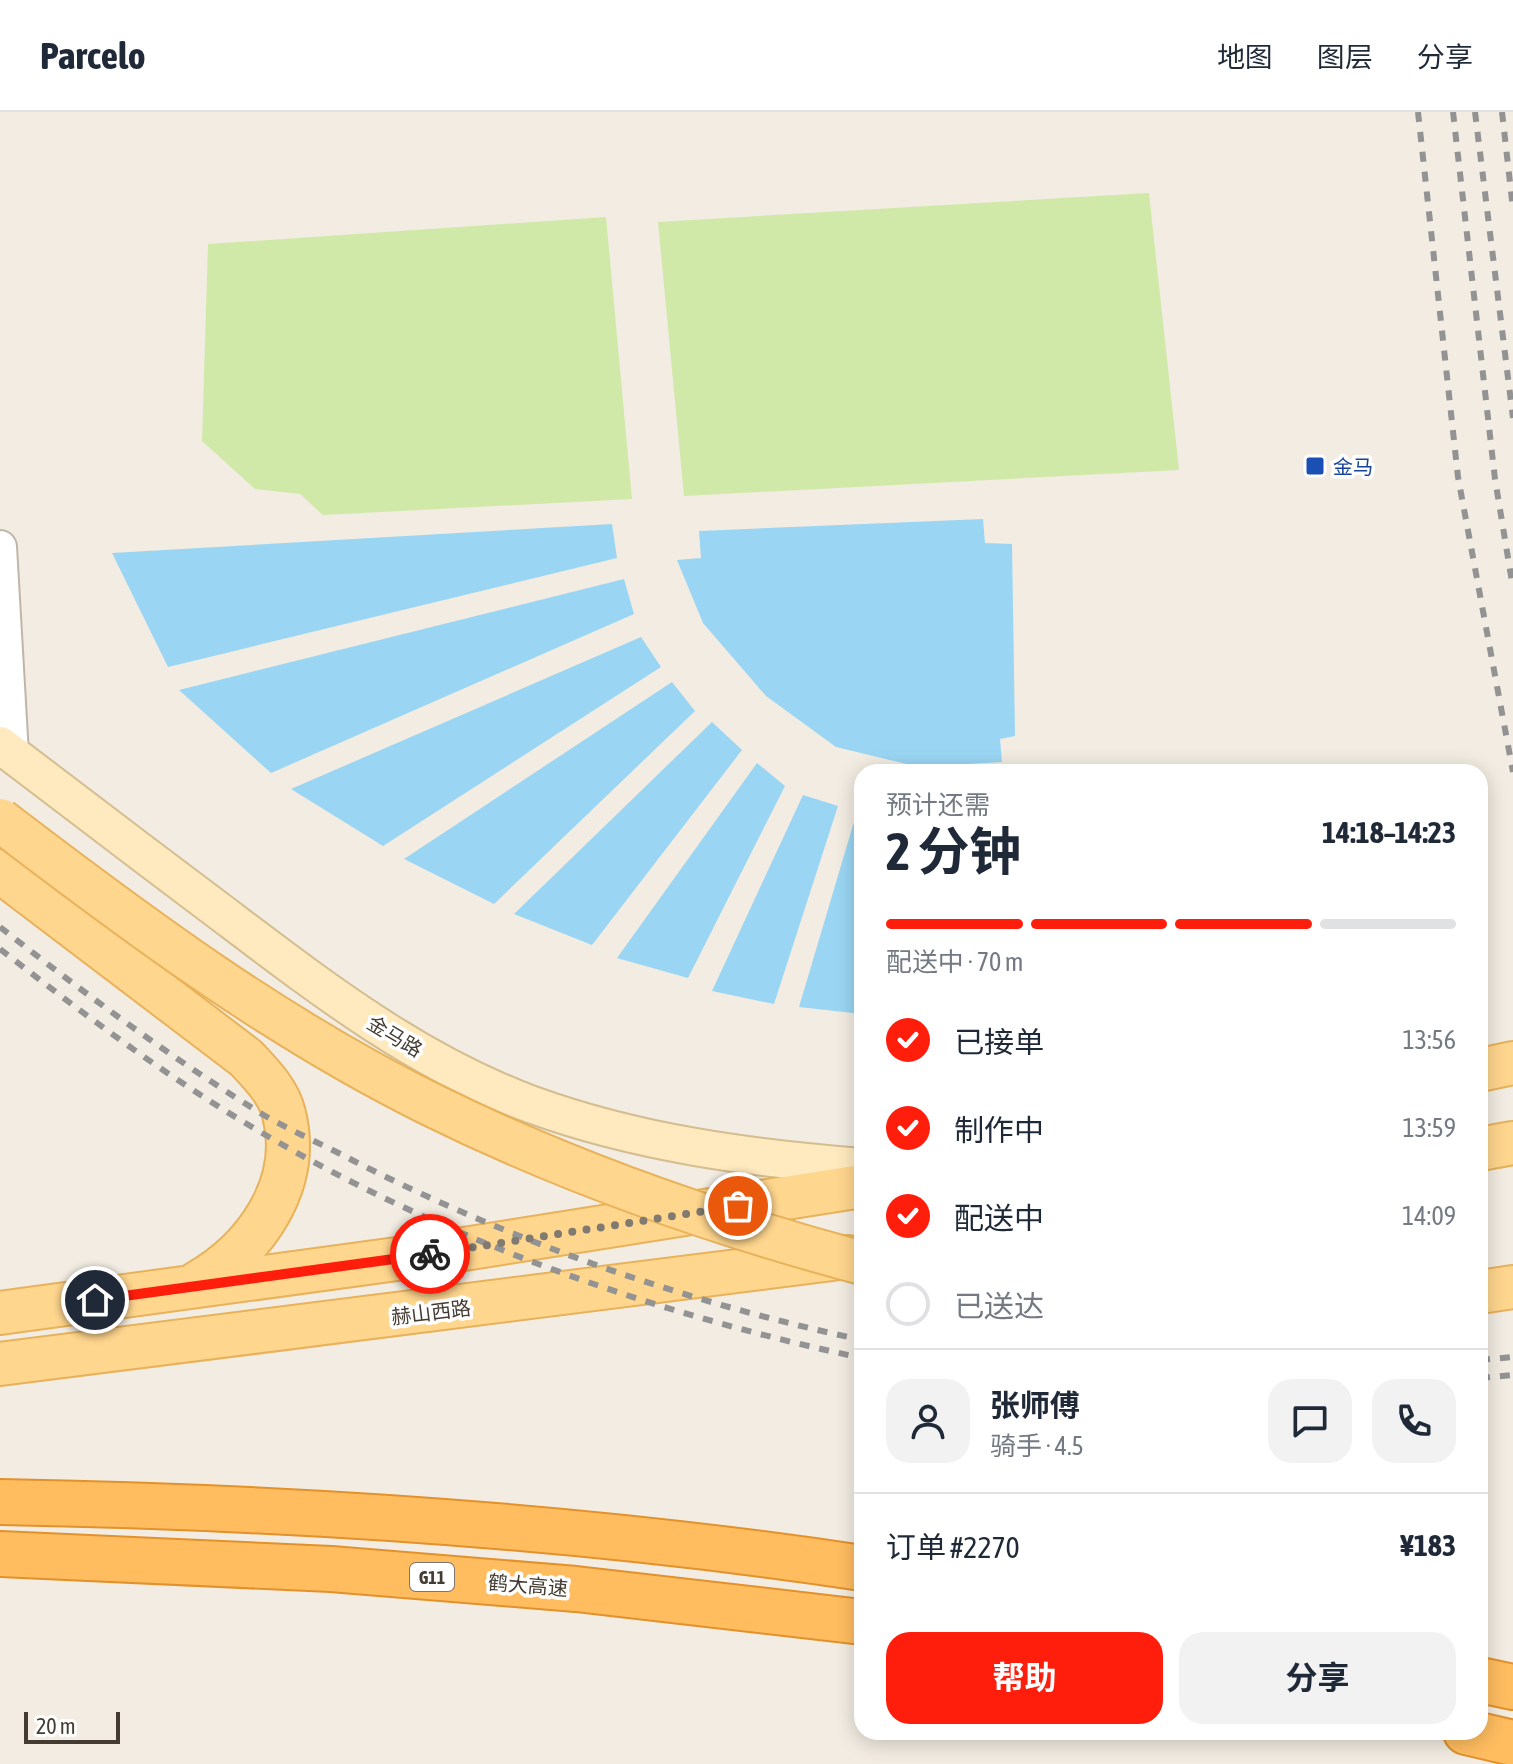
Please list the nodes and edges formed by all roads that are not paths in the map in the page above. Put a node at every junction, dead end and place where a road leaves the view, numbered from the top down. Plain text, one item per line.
1 (0, 547) edge
2 (2, 596) edge
3 (6, 750) edge
4 (0, 820) edge
5 (0, 871) edge
6 (1513, 1063) edge
7 (1488, 1068) edge
8 (1513, 1143) edge
9 (1488, 1148) edge
10 (854, 1166) edge
11 (854, 1187) edge
12 (854, 1256) edge
13 (854, 1261) edge
14 (190, 1287) junction
15 (1513, 1287) edge
16 (1488, 1291) edge
17 (0, 1313) edge
18 (0, 1364) edge
19 (0, 1502) edge
20 (0, 1554) edge
21 (854, 1567) edge
22 (854, 1621) edge
23 (1488, 1682) edge
24 (1513, 1687) edge
25 (1488, 1737) edge
26 (1513, 1743) edge

1 - 2 street
2 - 3 street
3 - 10 main road, 金马路
4 - 13 main road, bridge
5 - 14 main road
6 - 7 main road
8 - 9 main road
11 - 14 main road
12 - 18 main road, 赫山西路
14 - 17 main road
15 - 16 main road
19 - 21 highway
20 - 22 highway, 鹤大高速 / G11
23 - 24 highway
25 - 26 highway

